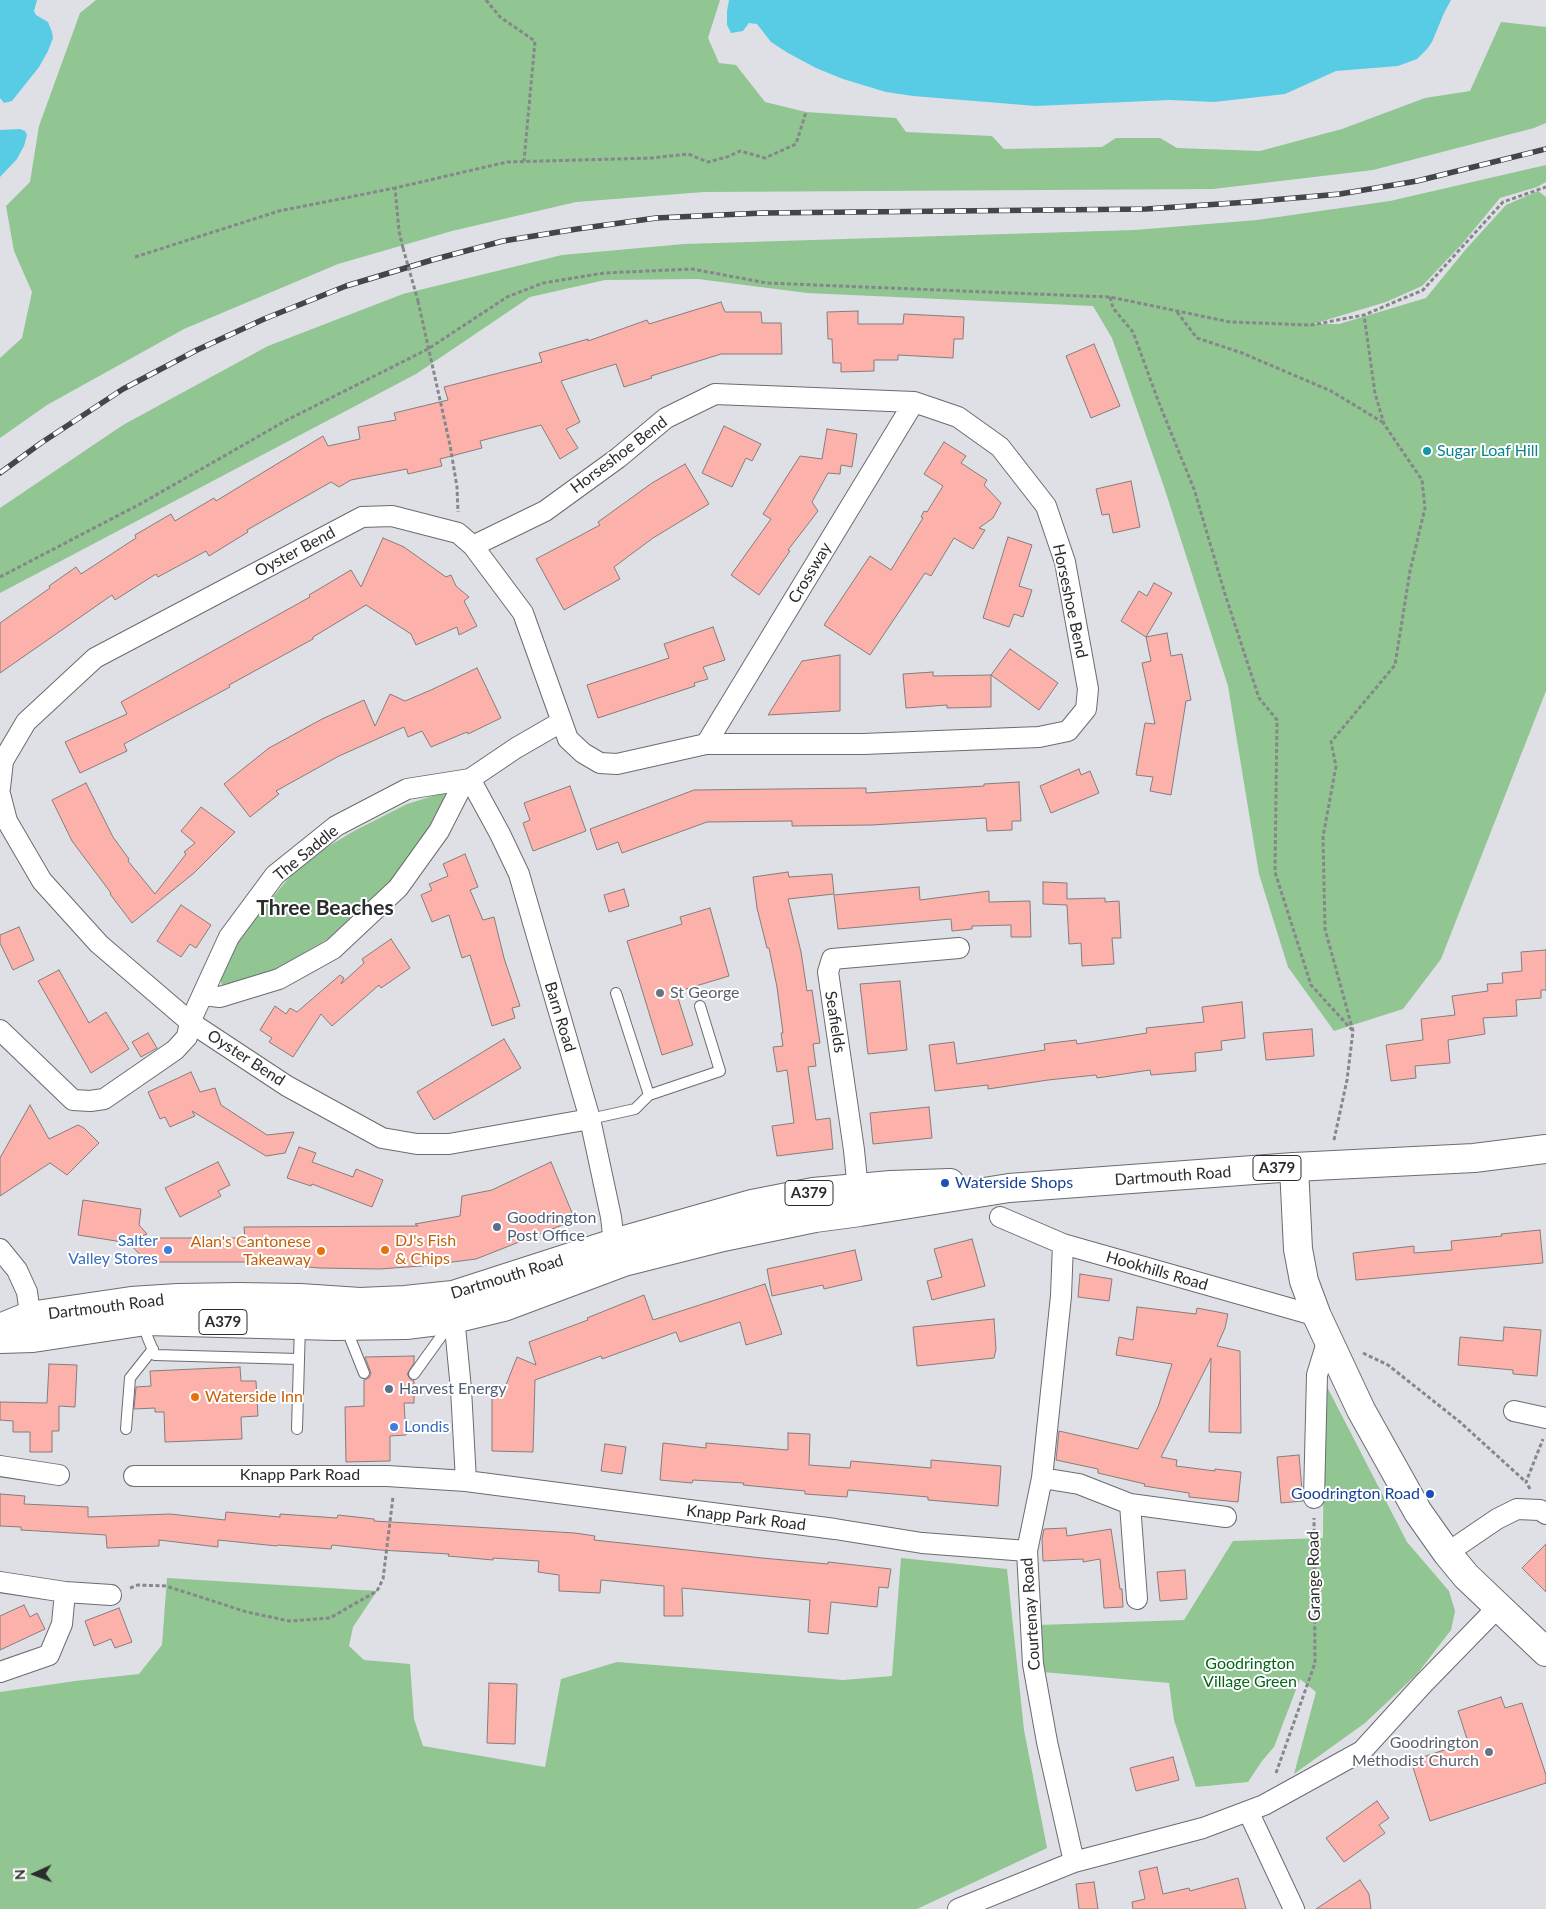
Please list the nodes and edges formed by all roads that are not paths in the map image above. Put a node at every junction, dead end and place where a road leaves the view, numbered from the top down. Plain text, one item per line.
1 (914, 402) junction
2 (466, 539) junction
3 (561, 722) junction
4 (706, 744) junction
5 (467, 780) junction
6 (0, 788) edge
7 (0, 794) edge
8 (959, 948) dead end
9 (616, 994) dead end
10 (203, 995) junction
11 (700, 1006) dead end
12 (190, 1022) junction
13 (0, 1030) edge
14 (649, 1096) junction
15 (590, 1119) junction
16 (1546, 1149) edge
17 (1294, 1167) junction
18 (859, 1200) junction
19 (1000, 1217) dead end
20 (1063, 1244) junction
21 (0, 1249) edge
22 (619, 1253) junction
23 (454, 1307) junction
24 (146, 1311) junction
25 (300, 1311) junction
26 (345, 1325) junction
27 (31, 1327) junction
28 (0, 1328) edge
29 (1327, 1338) junction
30 (0, 1339) edge
31 (153, 1350) junction
32 (298, 1359) junction
33 (364, 1373) dead end
34 (414, 1374) dead end
35 (1514, 1410) dead end
36 (1546, 1418) edge
37 (126, 1429) dead end
38 (297, 1429) dead end
39 (0, 1466) edge
40 (59, 1475) dead end
41 (134, 1476) dead end
42 (1042, 1478) junction
43 (466, 1481) junction
44 (1314, 1498) road end
45 (1130, 1504) junction
46 (1543, 1512) edge
47 (1226, 1517) dead end
48 (1027, 1551) junction
49 (1447, 1553) junction
50 (0, 1582) edge
51 (65, 1592) junction
52 (111, 1595) road end
53 (1137, 1599) dead end
54 (1498, 1607) junction
55 (1546, 1652) edge
56 (0, 1672) edge
57 (1256, 1808) junction
58 (1074, 1862) junction
59 (963, 1908) edge
60 (1294, 1909) edge

1 - 2 street, Horseshoe Bend
1 - 4 street, Crossway
1 - 4 street, Horseshoe Bend
2 - 3 street
2 - 6 street, Oyster Bend
3 - 4 street, Horseshoe Bend
3 - 5 street, The Saddle
5 - 10 street, The Saddle
5 - 10 street, The Saddle
5 - 15 street, Barn Road
7 - 12 street, Oyster Bend
8 - 18 street, Seafields
9 - 14 lane
10 - 12 street, The Saddle
11 - 14 lane
12 - 13 street, The Saddle
12 - 15 street, Oyster Bend
14 - 15 lane
15 - 22 street, Barn Road
16 - 17 main road, Dartmouth Road / A379
17 - 18 main road, Dartmouth Road / A379
17 - 29 main road
18 - 22 main road, Dartmouth Road / A379
19 - 20 street, Hookhills Road
20 - 29 street, Hookhills Road
20 - 42 street, Courtenay Road
21 - 27 street
22 - 23 main road, Dartmouth Road / A379
23 - 25 main road, Dartmouth Road / A379
23 - 26 main road, Dartmouth Road / A379
23 - 34 lane
23 - 43 street
24 - 25 main road, Dartmouth Road / A379
24 - 27 main road, Dartmouth Road / A379
24 - 31 lane
25 - 26 main road, Dartmouth Road / A379
25 - 32 lane
26 - 33 lane
27 - 28 main road, Dartmouth Road / A379
27 - 30 main road, Dartmouth Road / A379
29 - 44 street
29 - 49 main road
31 - 32 lane
31 - 37 lane
32 - 38 lane
35 - 36 street
39 - 40 street
41 - 43 street, Knapp Park Road
42 - 45 street
42 - 48 street, Courtenay Road
43 - 48 street, Knapp Park Road
45 - 47 street
45 - 53 street
46 - 49 street
48 - 58 street, Courtenay Road
49 - 54 main road
50 - 51 street
51 - 52 street
51 - 56 street
54 - 55 main road
54 - 57 street
57 - 58 street
57 - 60 street
58 - 59 street

